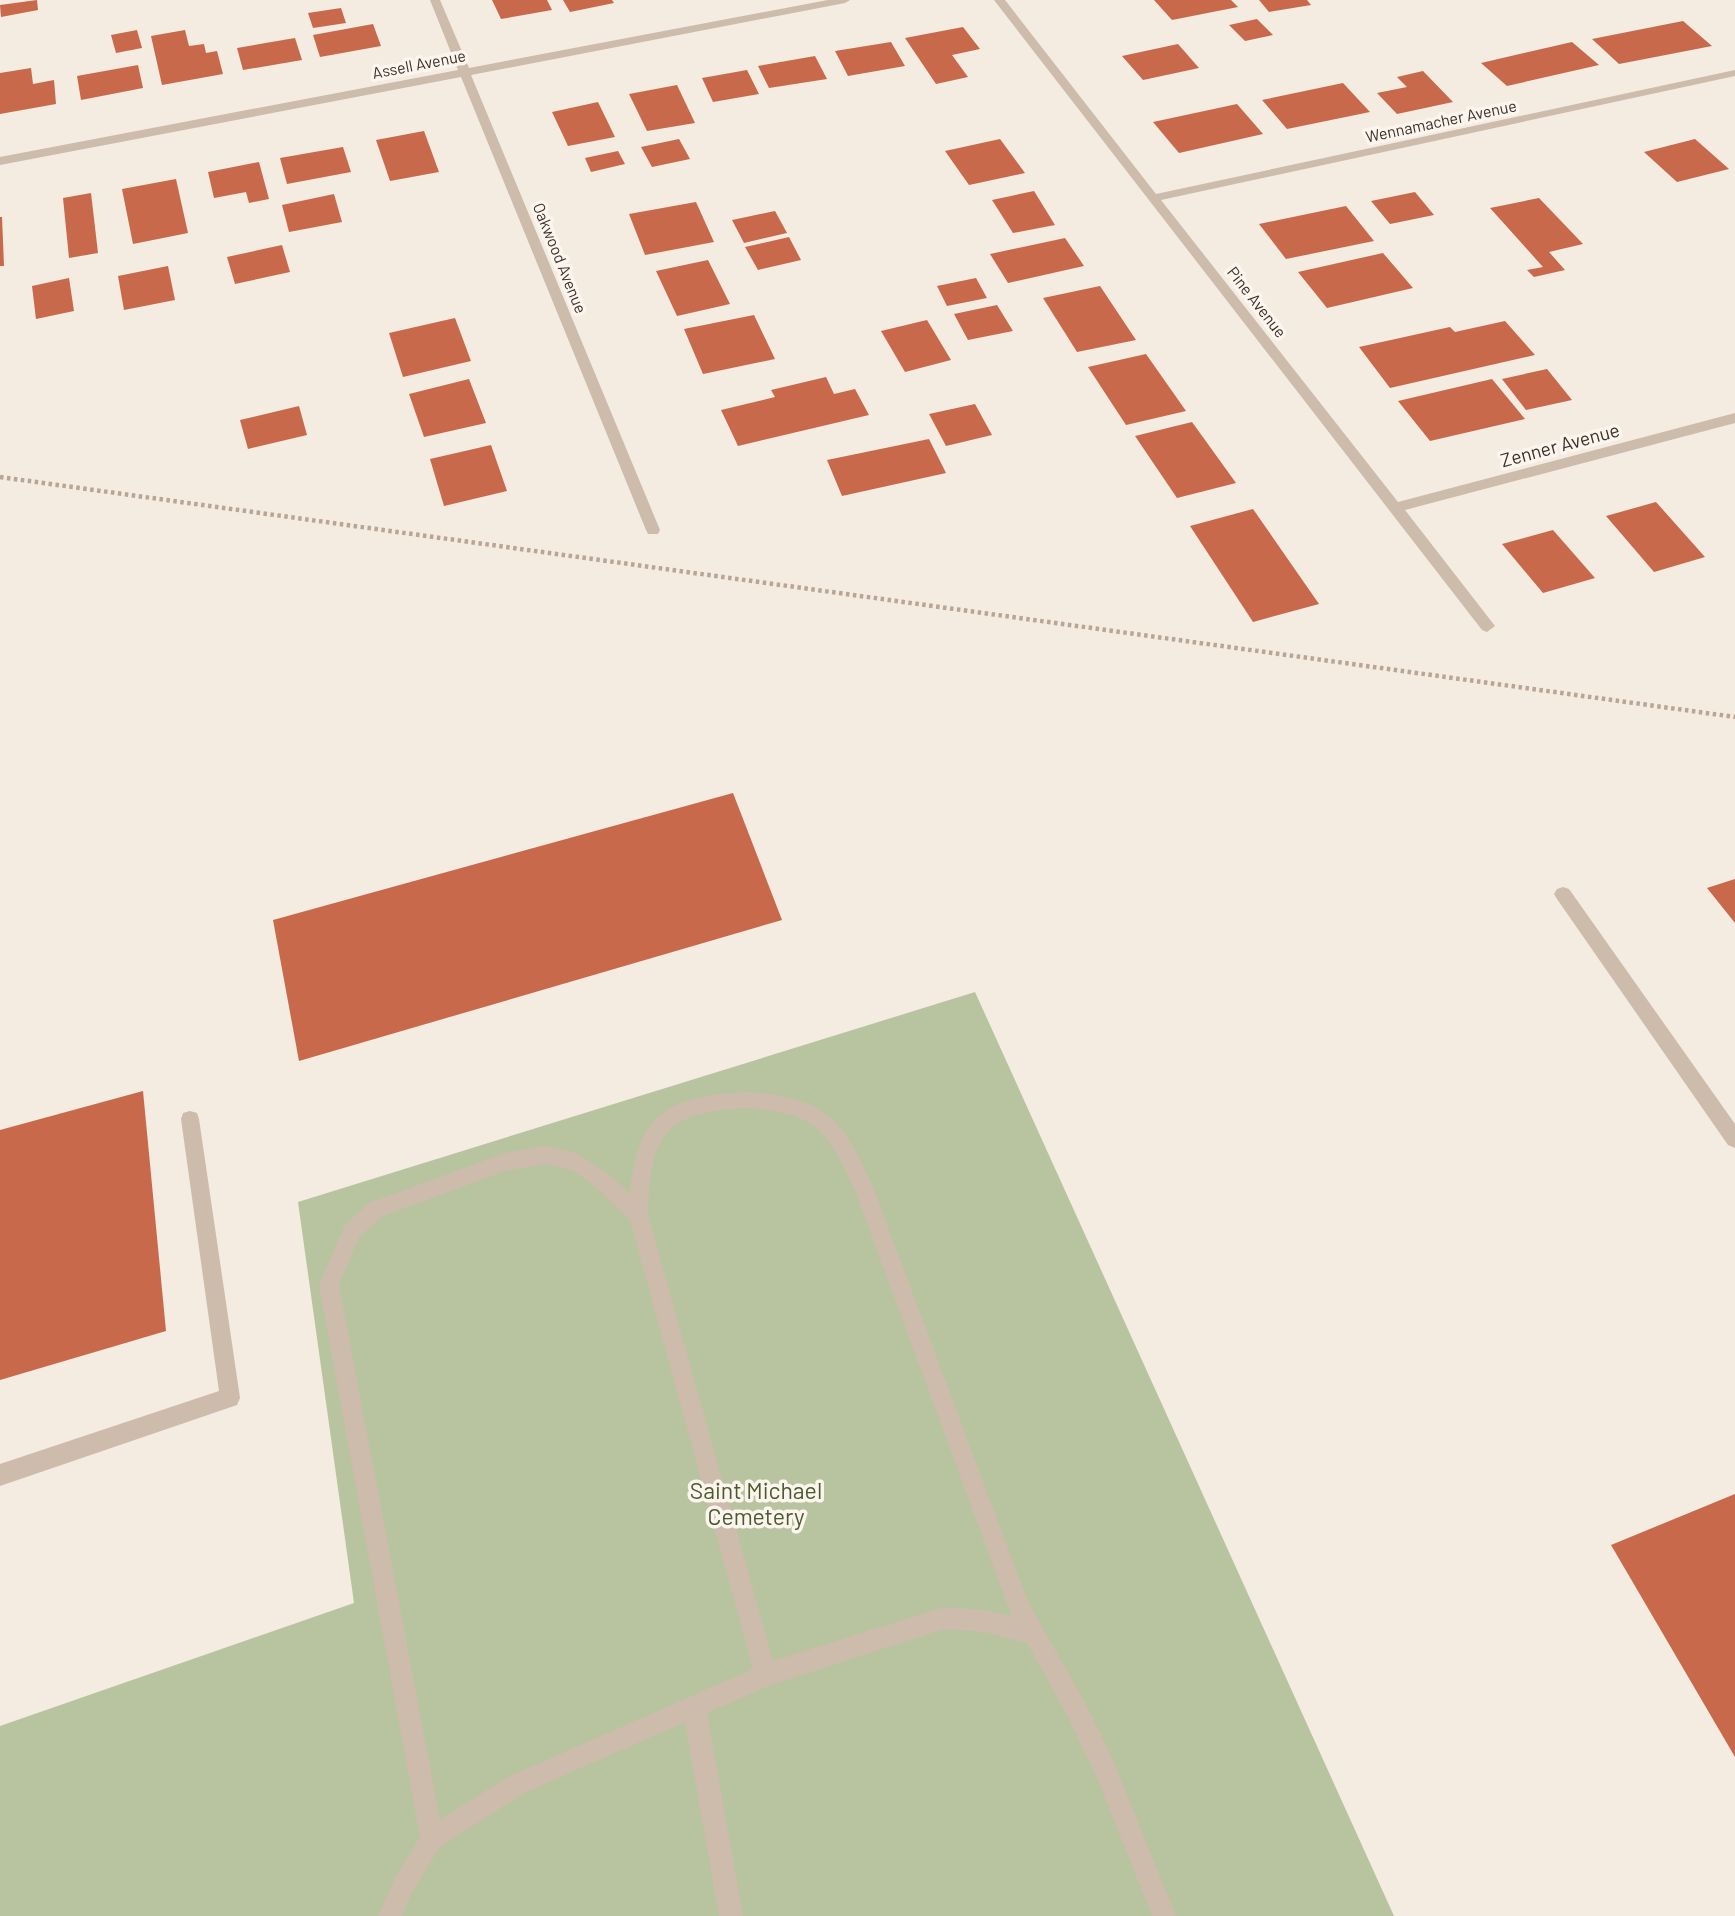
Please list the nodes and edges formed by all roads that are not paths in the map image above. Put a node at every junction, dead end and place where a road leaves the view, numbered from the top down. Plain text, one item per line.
1 (435, 0) edge
2 (845, 0) edge
3 (999, 0) edge
4 (464, 71) junction
5 (1735, 73) edge
6 (0, 161) edge
7 (1153, 198) junction
8 (1735, 418) edge
9 (1395, 508) junction
10 (653, 530) dead end
11 (1487, 626) dead end
12 (1563, 894) dead end
13 (190, 1119) dead end
14 (1735, 1139) edge
15 (638, 1215) junction
16 (0, 1475) edge
17 (1033, 1634) junction
18 (766, 1675) junction
19 (694, 1706) junction
20 (432, 1839) junction
21 (390, 1916) edge
22 (731, 1916) edge
23 (1164, 1916) edge

1 - 4 street, Oakwood Avenue
2 - 4 street, Assell Avenue
3 - 7 street, Pine Avenue
4 - 6 street, Assell Avenue
4 - 10 street, Oakwood Avenue
5 - 7 street, Wennamacher Avenue
7 - 9 street, Pine Avenue
8 - 9 street, Zenner Avenue
9 - 11 street, Pine Avenue
12 - 14 street
13 - 16 street
15 - 17 street
15 - 18 street
15 - 20 street
17 - 18 street
17 - 23 street
18 - 19 street
19 - 20 street
19 - 22 street
20 - 21 street

